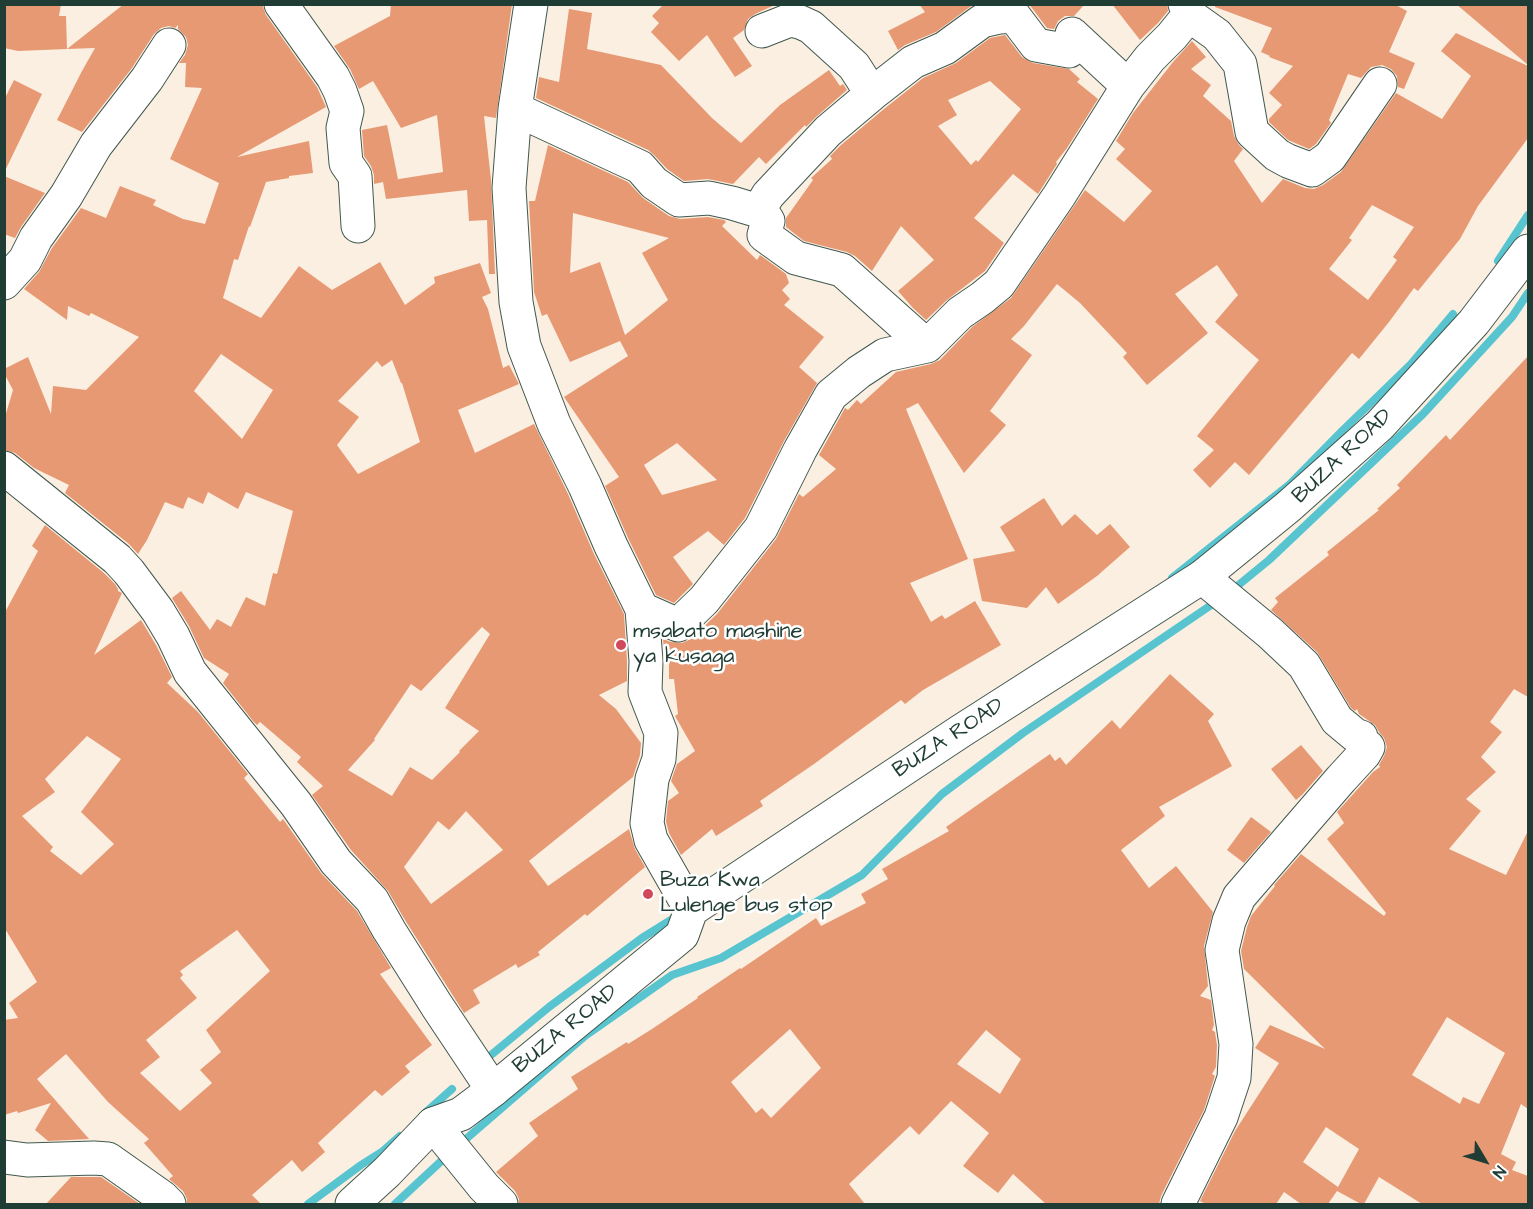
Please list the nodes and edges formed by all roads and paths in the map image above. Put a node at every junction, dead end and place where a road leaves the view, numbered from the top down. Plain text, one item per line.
1 (281, 4) edge
2 (531, 4) edge
3 (1187, 10) edge
4 (762, 31) dead end
5 (169, 45) dead end
6 (1380, 84) dead end
7 (1128, 86) junction
8 (872, 94) junction
9 (515, 110) junction
10 (762, 212) junction
11 (358, 226) dead end
12 (1528, 251) edge
13 (4, 283) edge
14 (927, 346) junction
15 (4, 468) edge
16 (1202, 577) junction
17 (642, 609) junction
18 (691, 910) junction
19 (493, 1090) junction
20 (433, 1124) junction
21 (4, 1157) edge
22 (169, 1204) edge
23 (352, 1204) edge
24 (501, 1204) edge
25 (1178, 1204) edge

1 - 11 street
2 - 9 street
3 - 6 street
3 - 7 street
4 - 8 street
5 - 13 street
7 - 8 street
7 - 14 street
8 - 10 street
9 - 10 street
9 - 17 street
10 - 14 street
12 - 16 street, BUZA ROAD
14 - 17 street
15 - 19 street
16 - 18 street, BUZA ROAD
16 - 25 street
17 - 18 street
18 - 19 street, BUZA ROAD
19 - 20 street, BUZA ROAD
20 - 23 street, BUZA ROAD
20 - 24 street
21 - 22 street

